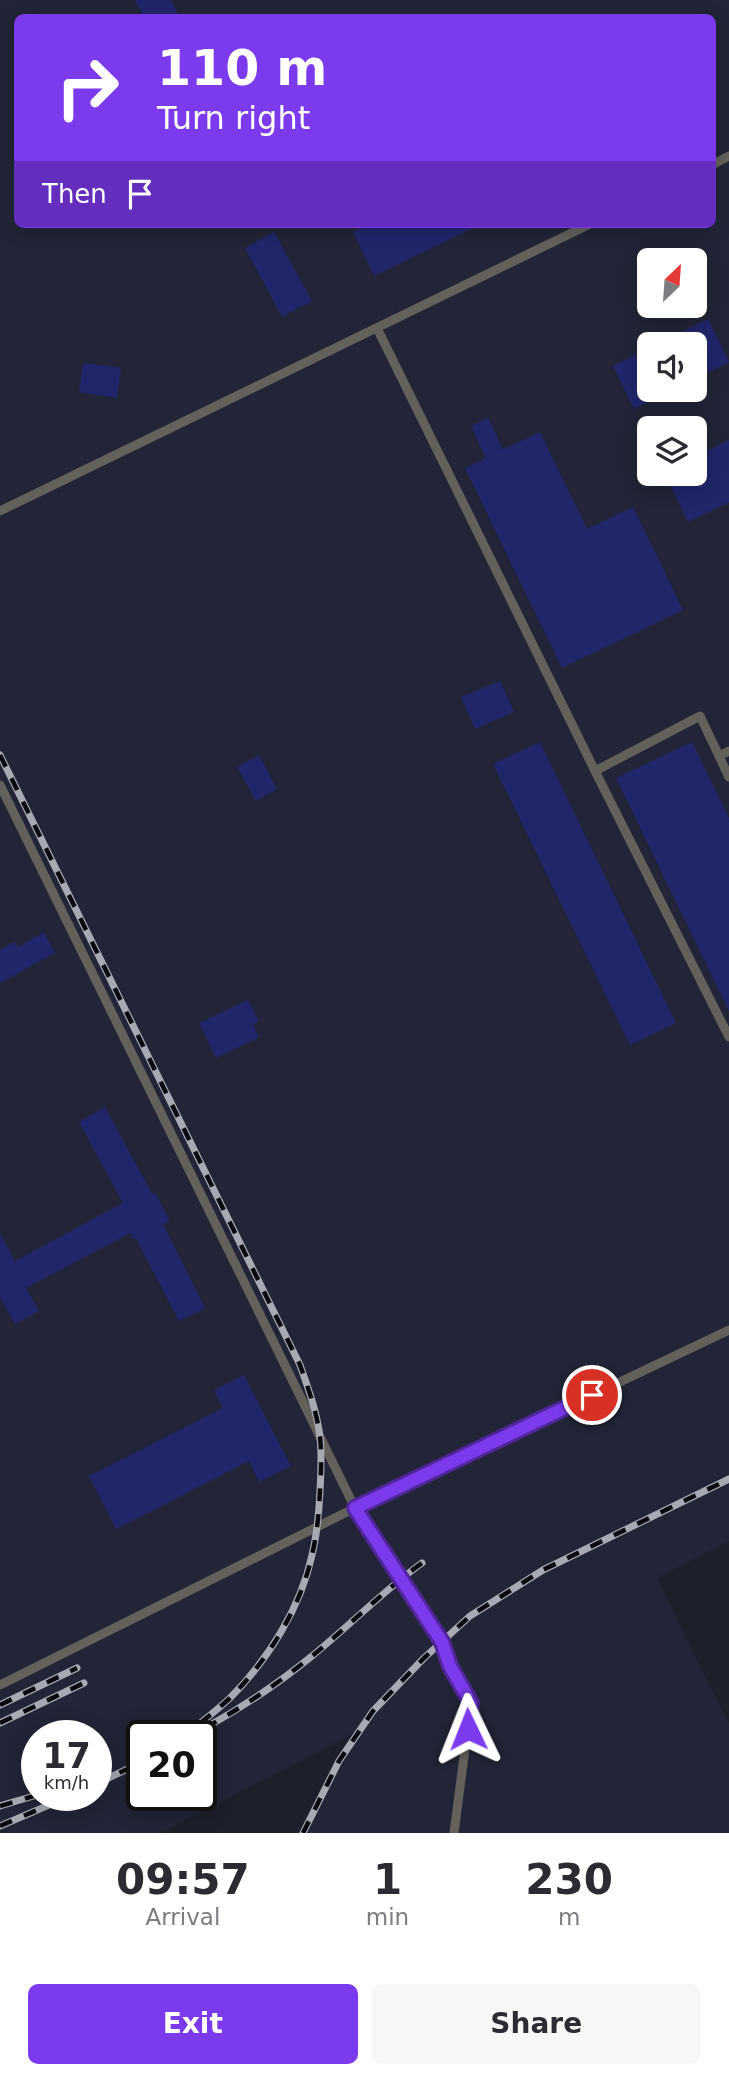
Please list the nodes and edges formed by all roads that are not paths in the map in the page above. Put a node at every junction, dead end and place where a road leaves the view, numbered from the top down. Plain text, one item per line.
1 (582, 228) edge
2 (377, 328) junction
3 (0, 511) edge
4 (729, 751) edge
5 (719, 756) junction
6 (595, 771) junction
7 (729, 777) edge
8 (0, 785) edge
9 (729, 1037) edge
10 (729, 1330) edge
11 (355, 1508) junction
12 (0, 1685) edge
13 (454, 1833) edge

1 - 2 lane
2 - 3 lane
2 - 6 lane
4 - 5 lane
5 - 6 lane
5 - 7 lane
6 - 9 lane
8 - 11 lane
10 - 11 lane
11 - 12 lane
11 - 13 lane

